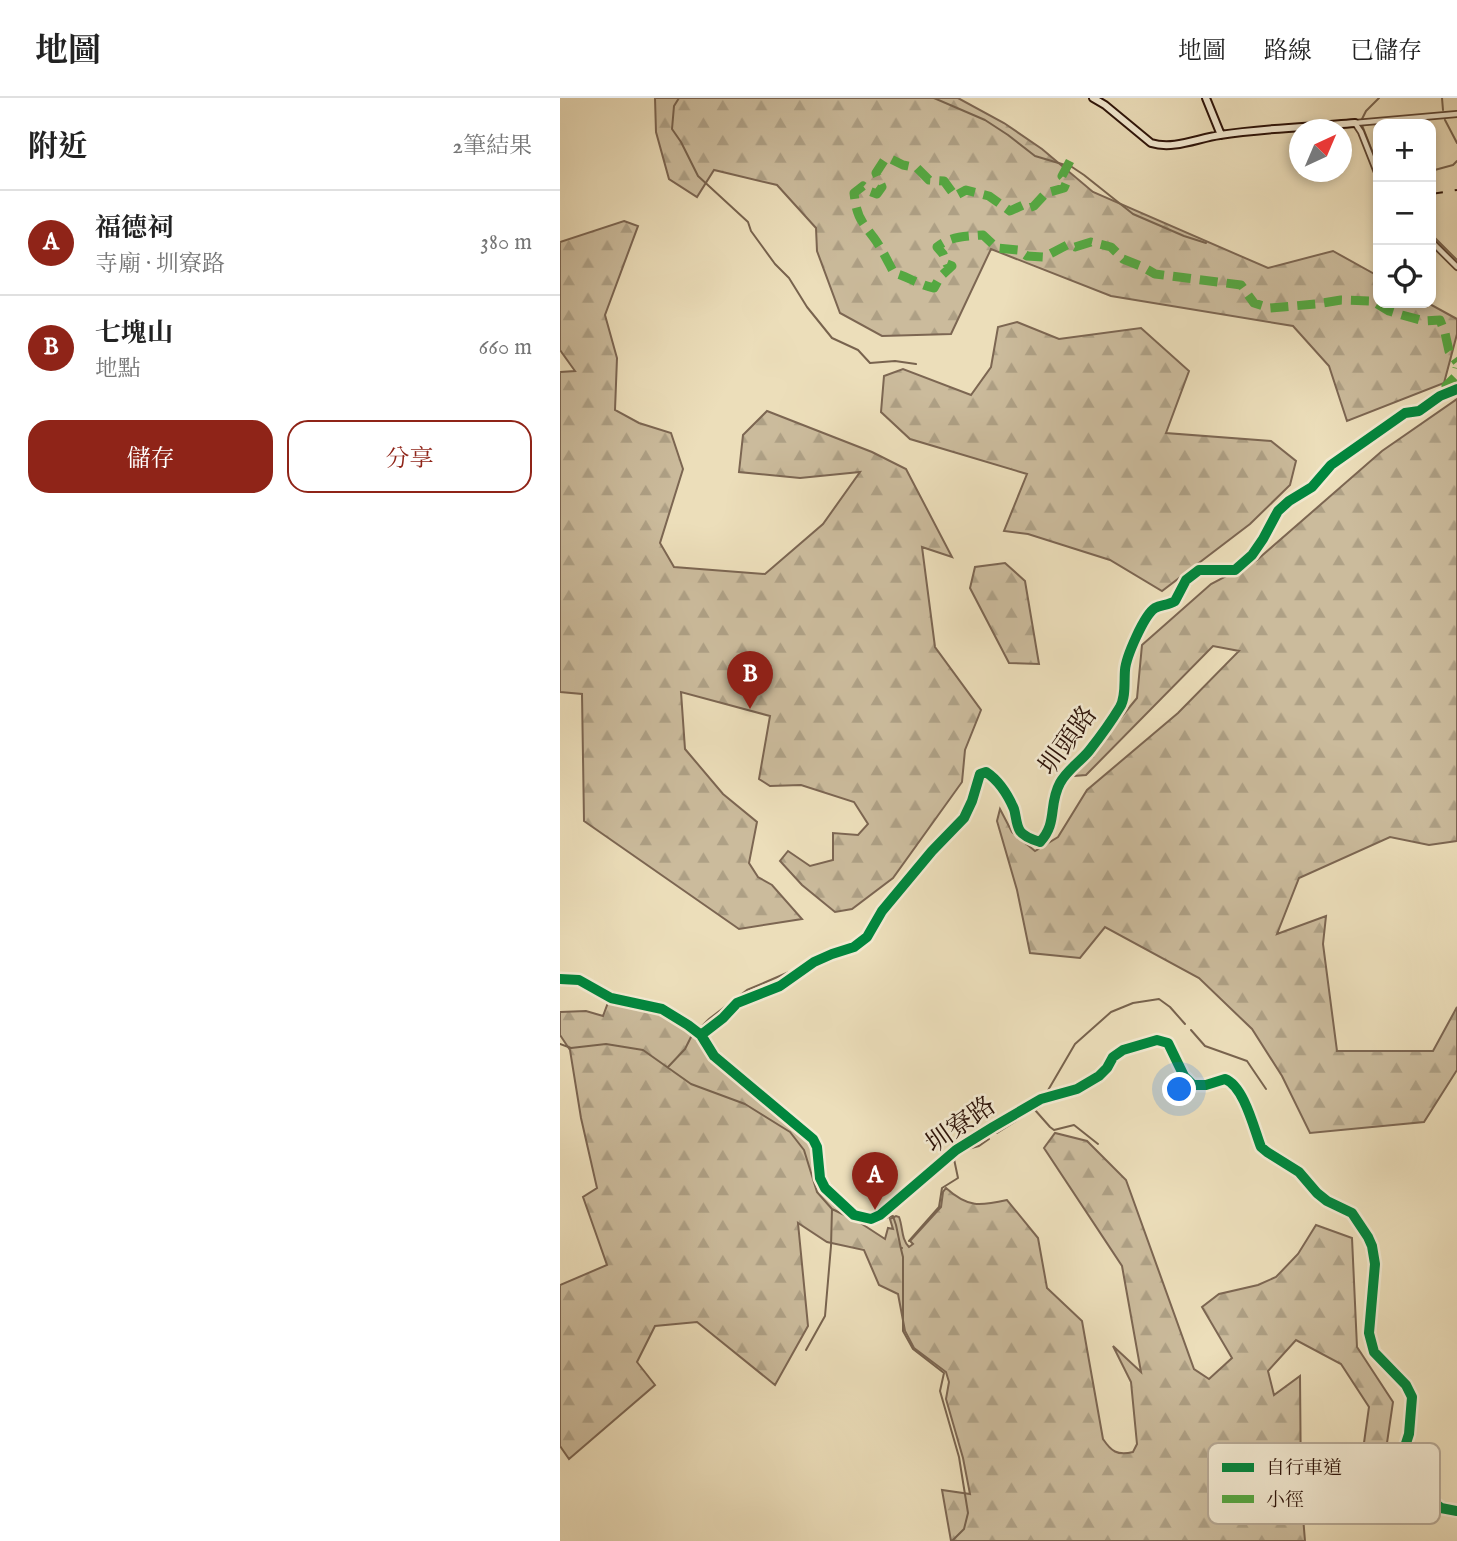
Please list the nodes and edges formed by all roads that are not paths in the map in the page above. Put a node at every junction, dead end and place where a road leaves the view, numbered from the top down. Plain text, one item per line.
1 (1093, 98) edge
2 (1206, 98) edge
3 (1457, 114) edge
4 (1355, 122) junction
5 (1221, 135) junction
6 (1373, 162) edge
7 (1435, 245) edge
8 (1457, 267) edge
9 (1457, 389) edge
10 (560, 979) edge
11 (701, 1035) junction
12 (1406, 1443) edge
13 (1440, 1507) edge
14 (1457, 1511) edge

1 - 5 street
2 - 5 street
3 - 4 street
4 - 5 street
4 - 6 street
7 - 8 street
9 - 11 street, 圳頭路
10 - 11 street, 圳寮路
11 - 12 street, 圳寮路
13 - 14 street, 圳寮路

